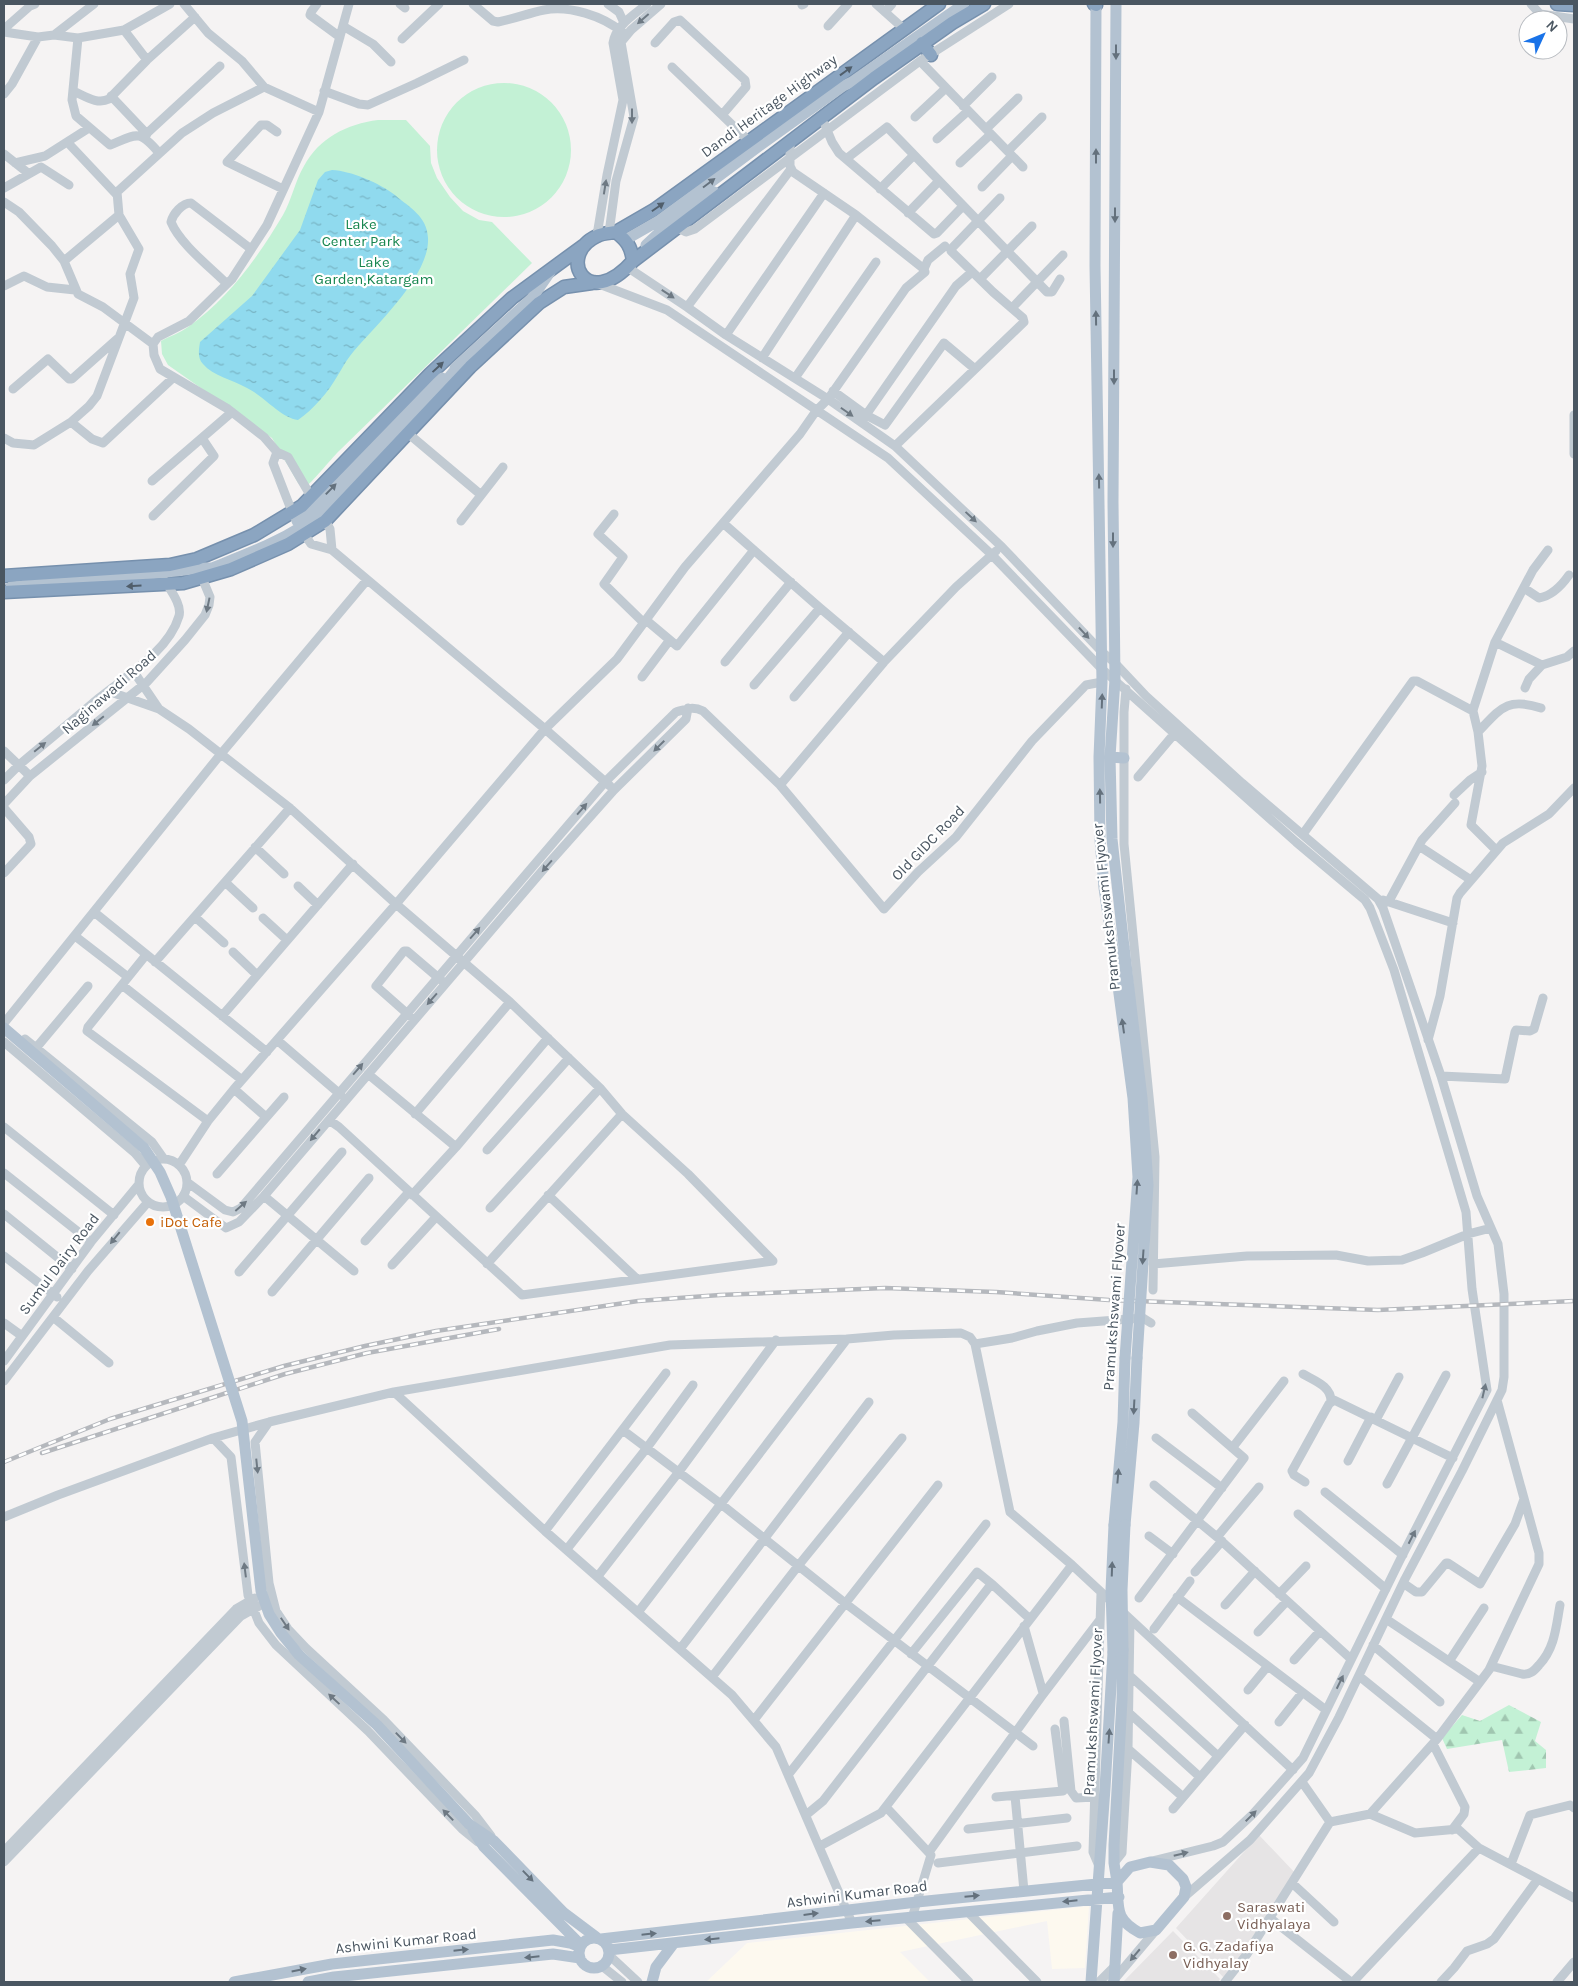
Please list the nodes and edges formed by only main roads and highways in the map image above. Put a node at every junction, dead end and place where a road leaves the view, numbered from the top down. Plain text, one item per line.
1 (939, 4) edge
2 (964, 4) edge
3 (984, 4) edge
4 (1095, 4) edge
5 (1116, 4) edge
6 (1557, 4) edge
7 (1574, 5) edge
8 (922, 43) junction
9 (925, 58) road end
10 (852, 82) junction
11 (612, 235) junction
12 (582, 246) junction
13 (631, 262) junction
14 (554, 266) junction
15 (595, 283) junction
16 (564, 286) junction
17 (532, 298) junction
18 (459, 365) junction
19 (405, 431) junction
20 (318, 509) junction
21 (298, 525) junction
22 (199, 568) junction
23 (161, 575) junction
24 (4, 576) edge
25 (4, 580) edge
26 (29, 582) junction
27 (4, 587) edge
28 (4, 592) edge
29 (1110, 757) junction
30 (1124, 758) road end
31 (1118, 948) junction
32 (4, 1024) edge
33 (1111, 1785) junction
34 (489, 1844) junction
35 (1118, 1882) junction
36 (1098, 1884) junction
37 (1118, 1898) junction
38 (1097, 1899) junction
39 (1118, 1913) junction
40 (598, 1938) junction
41 (674, 1943) junction
42 (581, 1950) junction
43 (609, 1953) junction
44 (336, 1980) edge
45 (1113, 1981) edge
46 (234, 1982) edge
47 (308, 1982) edge
48 (652, 1982) edge
49 (1091, 1982) edge

11 -> 1 highway, Dandi Heritage Highway
2 - 10 main road
3 - 8 highway
31 -> 4 main road, Pramukshswami Flyover
5 -> 29 main road, Pramukshswami Flyover
6 - 7 highway
8 - 9 highway
8 - 13 highway
11 -> 10 main road
10 - 13 main road
11 - 12 highway
11 - 13 highway
12 - 14 highway
12 - 15 highway
13 - 15 highway
14 - 17 main road
20 -> 14 highway
15 - 16 highway
16 - 17 main road
16 - 19 highway
17 - 18 main road
18 - 19 main road
20 -> 18 main road
19 - 20 highway
20 - 21 highway
20 - 21 highway
21 - 22 highway
21 - 22 highway
22 - 23 highway
22 - 23 highway
23 - 24 highway
23 - 26 main road
23 -> 28 highway
25 - 26 main road
26 - 27 main road
29 - 30 main road
29 - 31 main road, Pramukshswami Flyover
31 - 33 main road, Pramukshswami Flyover, bridge
32 - 34 main road, bridge
33 - 35 main road, Pramukshswami Flyover
33 - 36 main road, Pramukshswami Flyover
34 -> 40 main road
34 - 42 main road
35 - 36 main road, Ashwini Kumar Road
35 - 37 main road
35 - 39 main road
36 - 38 main road, Pramukshswami Flyover
40 -> 36 main road, Ashwini Kumar Road
37 - 38 main road, Ashwini Kumar Road
37 - 39 main road
38 -> 41 main road, Ashwini Kumar Road
38 - 49 main road, Pramukshswami Flyover
39 - 45 main road
40 - 42 main road
40 - 43 main road
41 - 43 main road, Ashwini Kumar Road
41 - 48 main road
42 - 43 main road
42 -> 44 main road, Ashwini Kumar Road
46 -> 42 main road, Ashwini Kumar Road
44 - 47 main road, Ashwini Kumar Road

